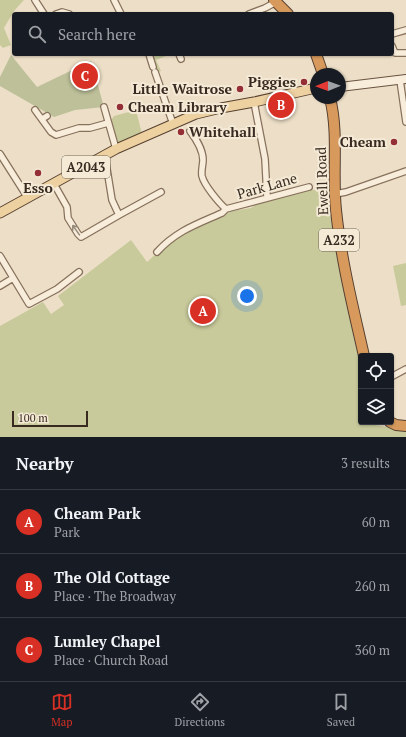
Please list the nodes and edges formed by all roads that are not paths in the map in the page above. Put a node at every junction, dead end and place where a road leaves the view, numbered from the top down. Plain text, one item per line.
1 (34, 0) edge
2 (114, 0) edge
3 (275, 1) edge
4 (43, 12) edge
5 (120, 12) edge
6 (254, 12) edge
7 (286, 12) edge
8 (406, 30) edge
9 (394, 33) edge
10 (394, 51) edge
11 (406, 53) edge
12 (149, 56) edge
13 (317, 56) edge
14 (321, 68) edge
15 (403, 79) edge
16 (346, 86) edge
17 (310, 89) edge
18 (254, 102) junction
19 (331, 104) edge
20 (104, 107) dead end
21 (35, 110) dead end
22 (406, 122) edge
23 (108, 124) junction
24 (173, 124) junction
25 (190, 131) dead end
26 (116, 149) junction
27 (0, 154) edge
28 (102, 157) junction
29 (406, 171) edge
30 (54, 184) junction
31 (309, 187) dead end
32 (161, 192) dead end
33 (335, 194) junction
34 (267, 197) junction
35 (28, 198) junction
36 (226, 209) junction
37 (0, 213) edge
38 (118, 215) junction
39 (157, 252) dead end
40 (0, 256) edge
41 (79, 272) dead end
42 (13, 278) junction
43 (0, 286) edge
44 (363, 353) edge
45 (406, 369) edge
46 (394, 375) edge
47 (394, 424) edge
48 (406, 426) edge

1 - 4 street
2 - 5 street
3 - 6 street
3 - 7 highway
8 - 9 street
10 - 11 street
12 - 24 street
13 - 14 highway
15 - 16 street
15 - 22 street
17 - 18 main road, A2043
18 - 24 main road, A2043
18 - 34 street
19 - 33 highway, Ewell Road / A232
20 - 23 street
21 - 23 street
23 - 26 street
24 - 26 main road, A2043
25 - 36 street, Park Lane
26 - 28 main road, A2043
27 - 35 street
28 - 30 main road, A2043
28 - 38 street
29 - 33 street
30 - 35 main road, A2043
38 -> 30 street
31 - 34 street, Park Lane
32 - 38 street
33 - 44 highway, Ewell Road / A232
34 - 36 street, Park Lane
35 - 37 main road, A2043
36 - 39 street
40 - 42 street
41 - 42 street
42 - 43 street
45 - 46 street
47 - 48 highway

